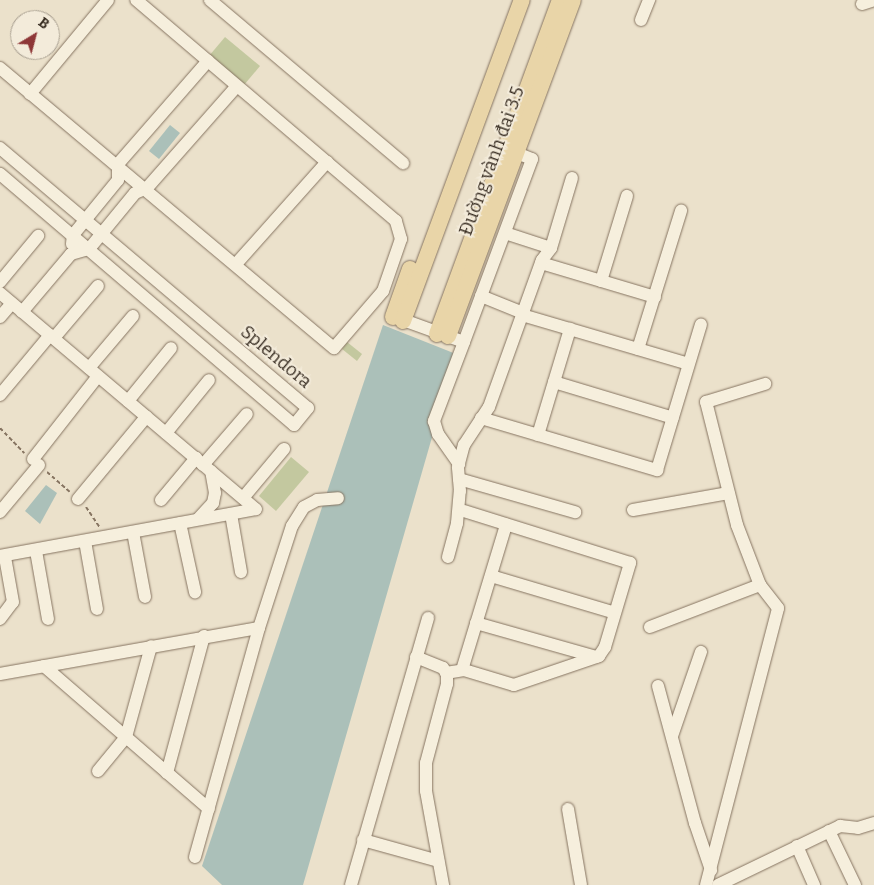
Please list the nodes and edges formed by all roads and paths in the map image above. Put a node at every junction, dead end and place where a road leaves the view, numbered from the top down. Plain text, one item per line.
1 (108, 0) edge
2 (136, 0) edge
3 (210, 0) edge
4 (510, 0) edge
5 (522, 0) edge
6 (560, 0) edge
7 (573, 0) edge
8 (649, 0) edge
9 (641, 20) dead end
10 (208, 61) junction
11 (0, 68) edge
12 (237, 86) junction
13 (30, 94) junction
14 (0, 148) edge
15 (516, 153) junction
16 (327, 162) junction
17 (403, 163) dead end
18 (118, 165) junction
19 (0, 174) edge
20 (572, 178) dead end
21 (147, 188) junction
22 (626, 196) dead end
23 (681, 211) dead end
24 (85, 219) junction
25 (102, 233) junction
26 (505, 233) junction
27 (72, 235) junction
28 (38, 236) dead end
29 (551, 248) junction
30 (89, 249) junction
31 (71, 254) junction
32 (541, 263) junction
33 (236, 264) junction
34 (601, 281) junction
35 (0, 282) edge
36 (98, 286) dead end
37 (0, 293) edge
38 (481, 296) junction
39 (655, 297) junction
40 (12, 303) junction
41 (22, 312) junction
42 (522, 314) junction
43 (133, 316) dead end
44 (0, 317) edge
45 (398, 319) junction
46 (701, 324) dead end
47 (570, 329) junction
48 (442, 335) junction
49 (52, 337) junction
50 (464, 342) junction
51 (171, 348) dead end
52 (638, 350) junction
53 (688, 364) junction
54 (94, 372) junction
55 (209, 380) dead end
56 (554, 382) junction
57 (765, 384) dead end
58 (0, 395) edge
59 (128, 401) junction
60 (246, 414) dead end
61 (146, 417) junction
62 (481, 418) junction
63 (673, 418) junction
64 (0, 428) edge
65 (166, 433) junction
66 (538, 435) junction
67 (284, 449) dead end
68 (36, 462) junction
69 (459, 464) junction
70 (203, 465) junction
71 (459, 478) junction
72 (728, 494) junction
73 (243, 498) junction
74 (338, 498) dead end
75 (78, 499) junction
76 (161, 500) dead end
77 (633, 510) dead end
78 (464, 511) dead end
79 (0, 512) edge
80 (575, 512) dead end
81 (231, 514) junction
82 (185, 522) junction
83 (506, 525) junction
84 (133, 532) junction
85 (100, 538) junction
86 (85, 541) junction
87 (36, 551) junction
88 (2, 556) edge
89 (448, 557) dead end
90 (241, 572) dead end
91 (491, 576) junction
92 (760, 585) junction
93 (195, 592) dead end
94 (144, 597) dead end
95 (97, 609) dead end
96 (615, 613) junction
97 (428, 618) dead end
98 (0, 619) edge
99 (48, 619) dead end
100 (476, 623) junction
101 (650, 626) dead end
102 (259, 628) junction
103 (204, 636) junction
104 (151, 646) junction
105 (701, 652) dead end
106 (416, 657) junction
107 (596, 657) junction
108 (44, 666) junction
109 (462, 670) junction
110 (446, 673) junction
111 (0, 674) edge
112 (658, 686) dead end
113 (672, 736) junction
114 (126, 737) junction
115 (98, 771) dead end
116 (167, 773) junction
117 (209, 809) junction
118 (568, 809) dead end
119 (874, 823) edge
120 (829, 831) junction
121 (363, 840) junction
122 (797, 846) junction
123 (195, 857) dead end
124 (438, 861) junction
125 (711, 870) junction
126 (722, 884) edge
127 (351, 885) edge
128 (443, 885) edge
129 (581, 885) edge
130 (706, 885) edge
131 (814, 885) edge
132 (855, 885) edge

1 - 13 street
2 - 10 street
3 - 17 street
4 - 45 main road
5 - 45 main road, Đường vành đai 3.5
6 - 48 main road, Đường vành đai 3.5
7 - 15 main road, Đường vành đai 3.5
8 - 9 street
10 - 12 street
10 - 18 street
11 - 13 street
12 - 16 street
12 - 21 street
13 - 18 street
14 - 24 street, Splendora
15 - 26 street
15 - 48 main road, Đường vành đai 3.5
16 - 33 street
16 - 33 street
18 - 21 street
18 - 24 street
19 - 27 street, Splendora
20 - 29 street
21 - 25 street
21 - 33 street
22 - 34 street
23 - 39 street
24 - 25 street, Splendora
24 - 27 street
25 - 30 street
25 - 30 street, Splendora
26 - 29 street
26 - 38 street
27 - 30 street, Splendora
27 - 31 street
28 - 35 street
29 - 32 street
30 - 31 street
31 - 41 street
32 - 34 street
32 - 42 street
34 - 39 street
36 - 49 street
37 - 40 street
38 - 42 street
38 - 50 street
39 - 52 street
40 - 41 street
40 - 44 street
41 - 49 street
42 - 47 street
42 - 62 street
43 - 54 street
45 - 48 street
46 - 53 street
47 - 52 street
47 - 56 street
48 - 50 street
49 - 54 street
49 - 58 street
50 - 69 street
51 - 59 street
52 - 53 street
53 - 63 street
54 - 59 street
54 - 68 street
55 - 65 street
56 - 63 street
56 - 66 street
57 - 72 street
59 - 61 street
60 - 70 street
61 - 65 street
61 - 75 street
62 - 66 street
62 - 69 street
63 - 66 street
64 - 68 path
65 - 70 street
67 - 73 street
68 - 75 path
68 - 79 street
69 - 71 street
70 - 73 street
70 - 76 street
70 - 82 street
71 - 80 street
71 - 89 street
72 - 77 street
72 - 92 street
73 - 81 street
74 - 102 street
75 - 85 path
78 - 83 street
81 - 82 street
81 - 90 street
82 - 84 street
82 - 93 street
83 - 91 street
83 - 96 street
84 - 85 street
84 - 94 street
85 - 86 street
86 - 87 street
86 - 95 street
87 - 88 street
87 - 99 street
88 - 98 street
91 - 96 street
91 - 100 street
92 - 101 street
92 - 125 street
96 - 107 street
97 - 106 street
100 - 107 street
100 - 109 street
102 - 103 street
102 - 117 street
103 - 104 street
103 - 116 street
104 - 108 street
104 - 114 street
105 - 113 street
106 - 110 street
106 - 121 street
107 - 109 street
108 - 111 street
108 - 114 street
109 - 110 street
110 - 124 street
112 - 113 street
113 - 125 street
114 - 115 street
114 - 116 street
116 - 117 street
117 - 123 street
118 - 129 street
119 - 120 street
120 - 122 street
120 - 132 street
121 - 124 street
121 - 127 street
122 - 126 street
122 - 131 street
124 - 128 street
125 - 130 street

